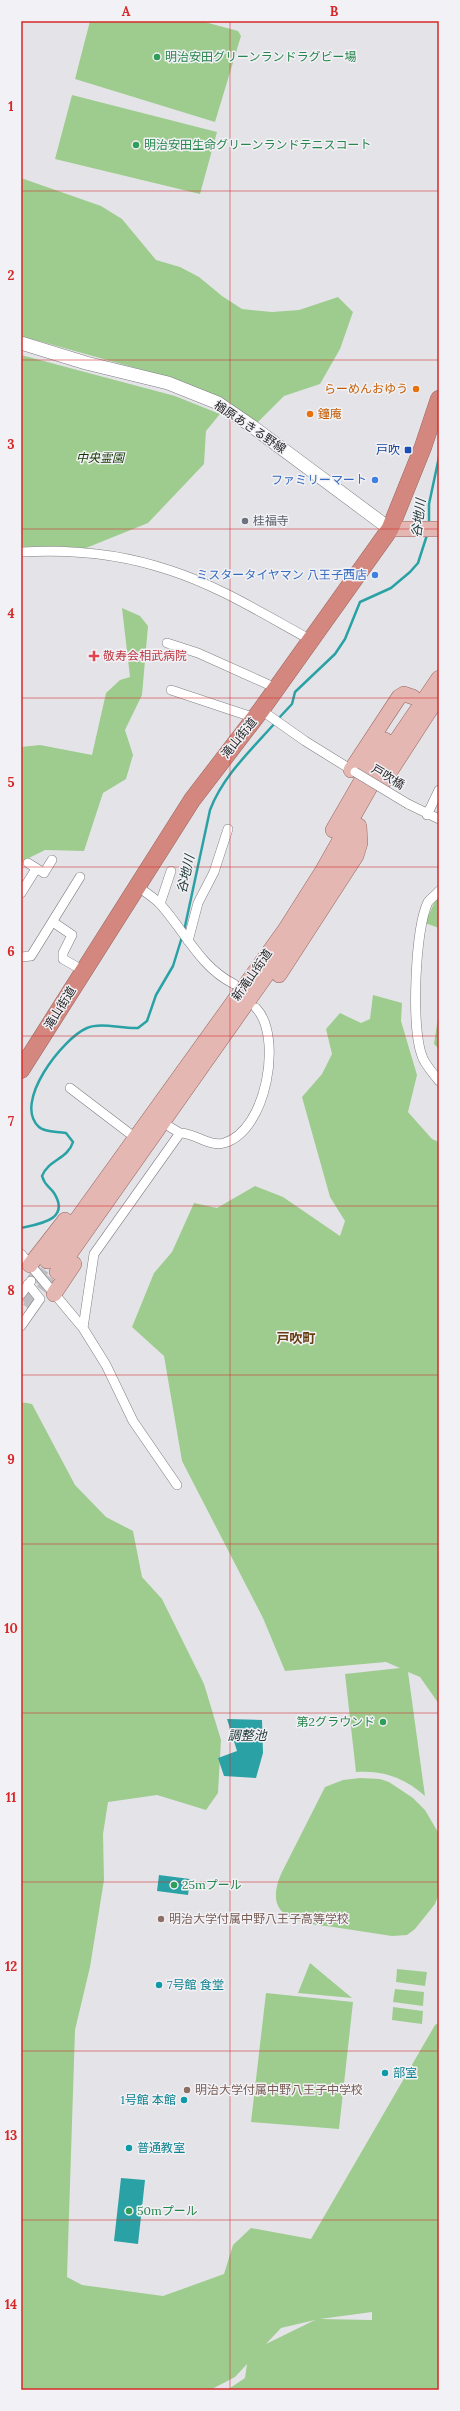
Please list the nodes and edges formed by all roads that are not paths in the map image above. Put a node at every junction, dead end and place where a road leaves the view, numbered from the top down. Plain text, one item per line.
1 (21, 343) edge
2 (439, 399) edge
3 (390, 529) junction
4 (431, 529) edge
5 (21, 552) edge
6 (311, 640) junction
7 (167, 643) dead end
8 (439, 671) edge
9 (439, 678) edge
10 (276, 688) junction
11 (171, 690) dead end
12 (439, 696) edge
13 (413, 697) junction
14 (261, 715) junction
15 (353, 771) junction
16 (439, 790) edge
17 (427, 815) junction
18 (439, 819) edge
19 (359, 826) junction
20 (228, 829) dead end
21 (52, 860) dead end
22 (322, 870) junction
23 (171, 871) dead end
24 (80, 877) dead end
25 (137, 886) junction
26 (439, 891) edge
27 (21, 893) edge
28 (160, 904) junction
29 (53, 922) junction
30 (285, 930) junction
31 (188, 940) junction
32 (21, 957) edge
33 (84, 972) junction
34 (234, 984) junction
35 (256, 1008) junction
36 (21, 1070) edge
37 (439, 1082) edge
38 (70, 1088) dead end
39 (175, 1130) junction
40 (129, 1132) junction
41 (29, 1264) edge
42 (28, 1284) junction
43 (21, 1294) edge
44 (54, 1294) junction
45 (21, 1326) edge
46 (83, 1328) junction
47 (177, 1485) dead end

1 - 3 main road, 楢原あきる野線
2 - 3 highway, 滝山街道
3 - 4 main road
3 - 6 highway, 滝山街道
5 - 6 street
6 - 10 highway, 滝山街道
7 - 10 street
8 - 13 main road
9 - 22 main road, 新滝山街道
10 - 14 highway, 滝山街道
11 - 14 street, 戸吹橋
12 - 19 main road, 新滝山街道
13 - 15 main road
13 - 22 main road
14 - 15 street, 戸吹橋
14 - 25 highway, 滝山街道
15 - 17 street, 戸吹橋, bridge
16 - 17 street
17 - 18 street, 戸吹橋
19 - 30 main road, 新滝山街道
19 - 35 main road
20 - 31 street
21 - 27 street
22 - 30 main road, 新滝山街道
23 - 28 street
24 - 29 street
25 - 28 street
25 - 33 highway, 滝山街道
26 - 37 street
28 - 31 street
29 - 32 street
29 - 33 street
30 - 34 main road
31 - 34 street
33 - 36 highway, 滝山街道
34 - 40 main road
35 - 39 main road
35 - 39 street
38 - 40 street
39 - 44 main road
39 - 46 street
40 - 41 main road
41 - 42 street
41 - 44 street
42 - 43 street
42 - 45 street
44 - 46 street
46 - 47 street

